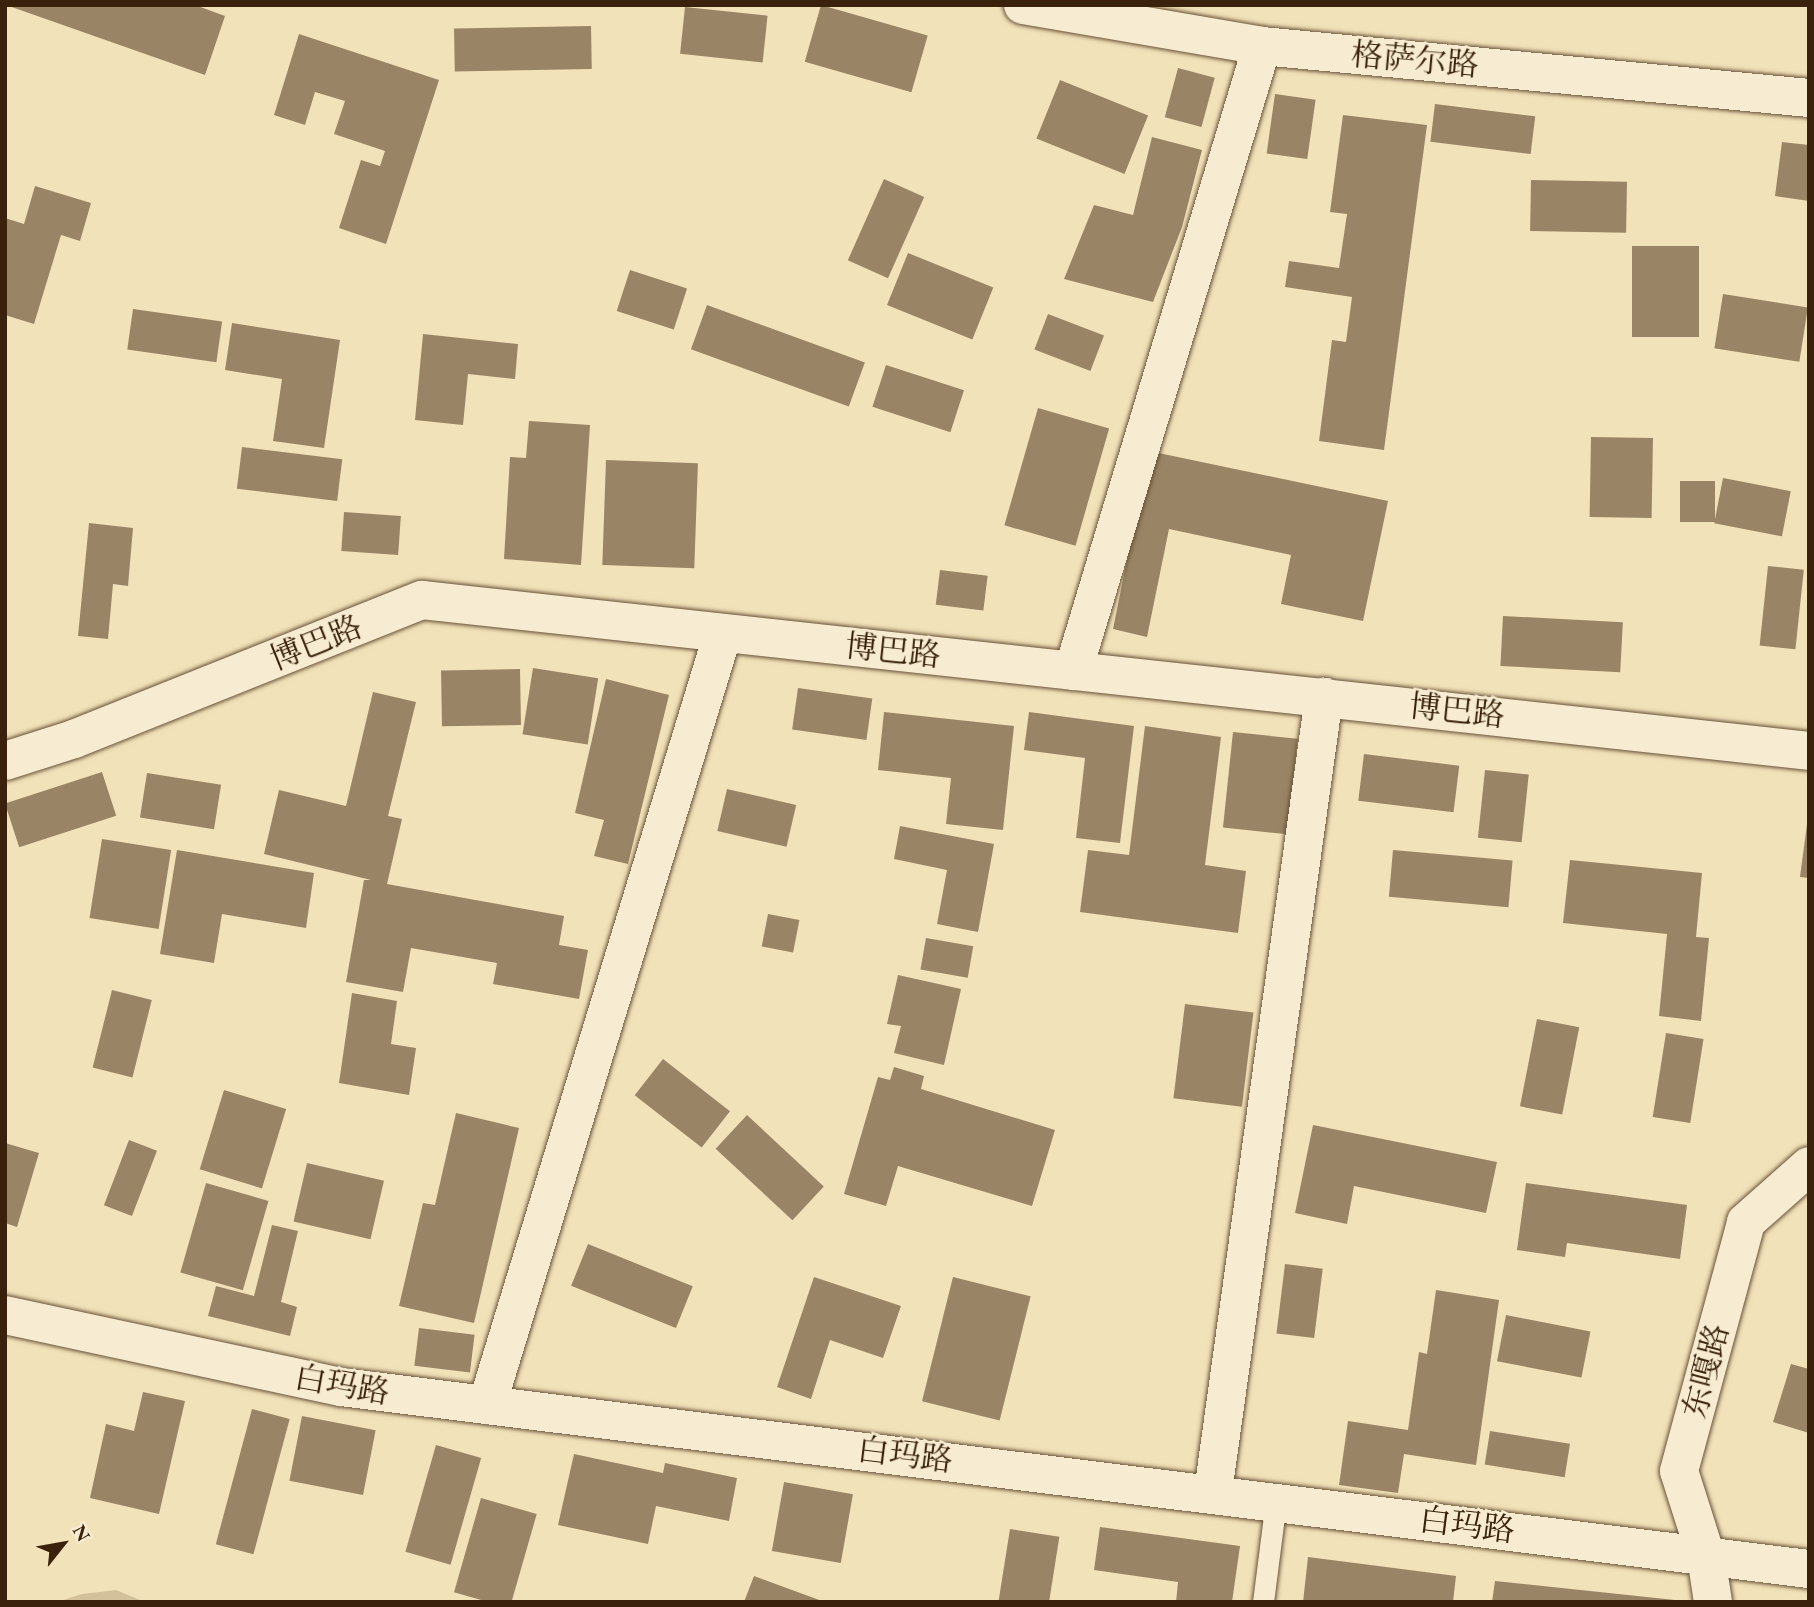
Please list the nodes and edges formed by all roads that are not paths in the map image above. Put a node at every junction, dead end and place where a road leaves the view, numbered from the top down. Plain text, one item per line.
1 (1023, 5) edge
2 (1262, 46) junction
3 (1809, 98) edge
4 (723, 633) junction
5 (1073, 671) junction
6 (1324, 696) junction
7 (1809, 751) edge
8 (5, 761) edge
9 (1809, 1166) edge
10 (5, 1315) edge
11 (487, 1405) junction
12 (1213, 1492) junction
13 (1276, 1500) junction
14 (1706, 1556) junction
15 (1809, 1569) edge
16 (1264, 1602) edge
17 (1713, 1602) edge

1 - 2 street, 格萨尔路
2 - 3 street, 格萨尔路
2 - 5 street
4 - 5 street, 博巴路
4 - 8 street, 博巴路
4 - 11 street
5 - 6 street, 博巴路
6 - 7 street, 博巴路
6 - 12 street
9 - 14 street, 东嘎路
10 - 11 street, 白玛路
11 - 12 street, 白玛路
12 - 13 street, 白玛路
13 - 14 street, 白玛路
13 - 16 lane
14 - 15 street, 白玛路
14 - 17 street, 东嘎路

